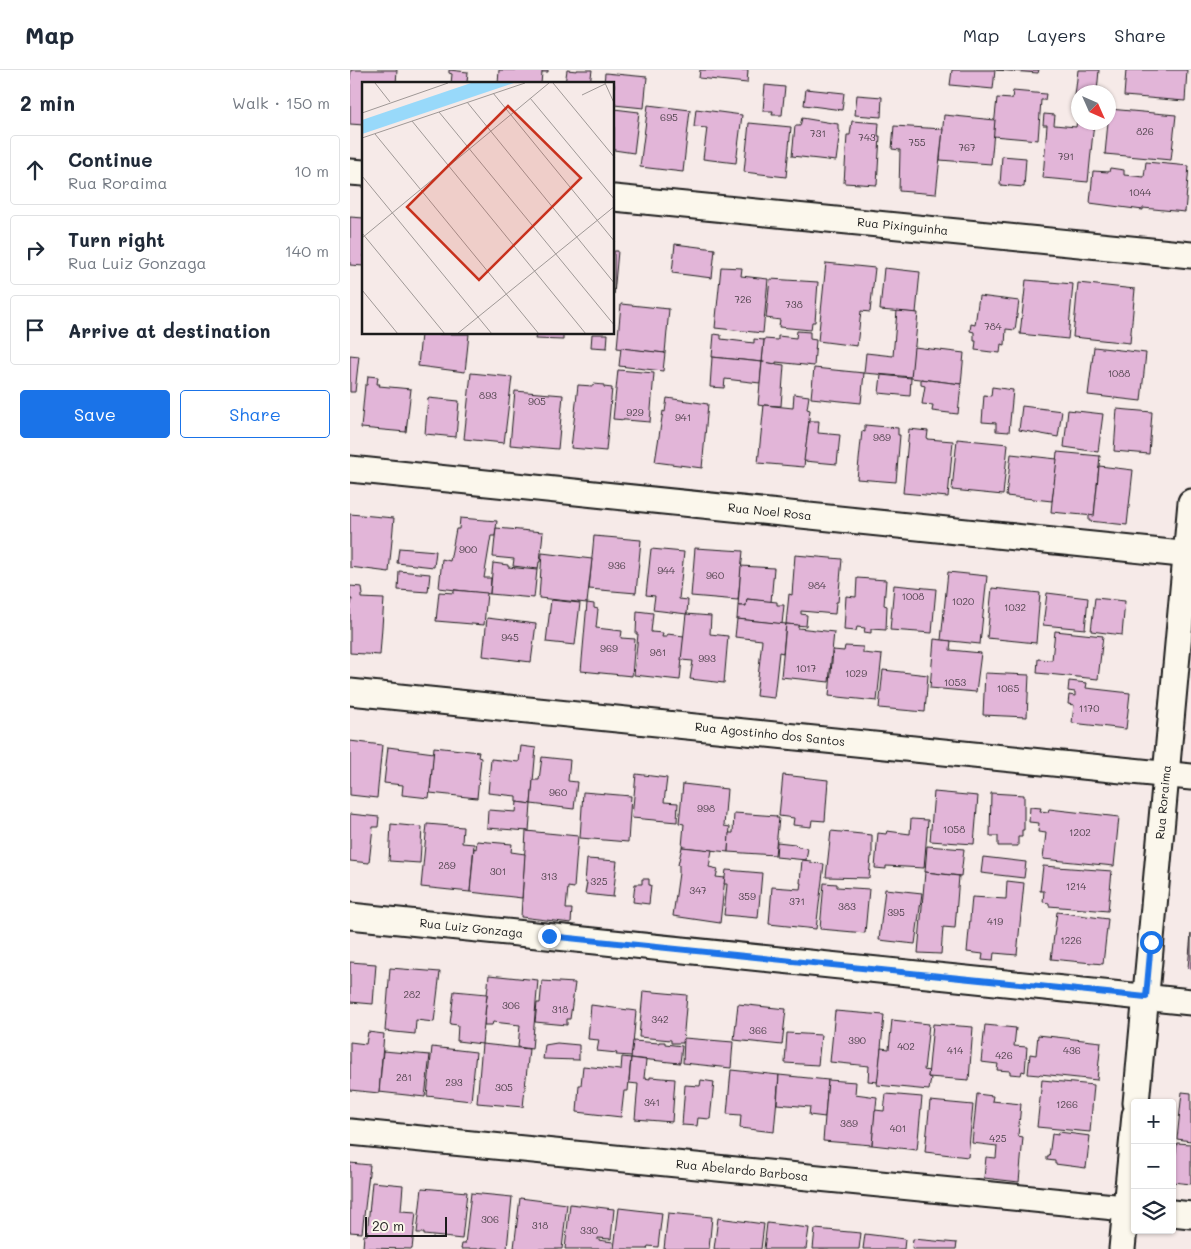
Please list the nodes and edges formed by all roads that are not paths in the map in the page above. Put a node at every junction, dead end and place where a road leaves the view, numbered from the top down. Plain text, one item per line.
1 (615, 198) edge
2 (1191, 255) edge
3 (350, 469) edge
4 (1191, 502) edge
5 (1189, 555) edge
6 (350, 692) edge
7 (1166, 774) junction
8 (1191, 776) edge
9 (350, 916) edge
10 (1146, 997) junction
11 (1191, 1002) edge
12 (1136, 1099) edge
13 (350, 1132) edge
14 (1133, 1144) edge
15 (1130, 1209) edge
16 (1176, 1213) edge
17 (1191, 1215) edge
18 (1122, 1249) edge

1 - 2 street, Rua Pixinguinha
3 - 5 street, Rua Noel Rosa
4 - 5 street, Rua Roraima
5 - 7 street, Rua Roraima
6 - 7 street, Rua Agostinho dos Santos
7 - 8 street, Rua Agostinho dos Santos
7 - 10 street, Rua Roraima
9 - 10 street, Rua Luiz Gonzaga
10 - 11 street, Rua Luiz Gonzaga
10 - 12 street, Rua Roraima
13 - 15 street, Rua Abelardo Barbosa
14 - 15 street
15 - 18 street
16 - 17 street

